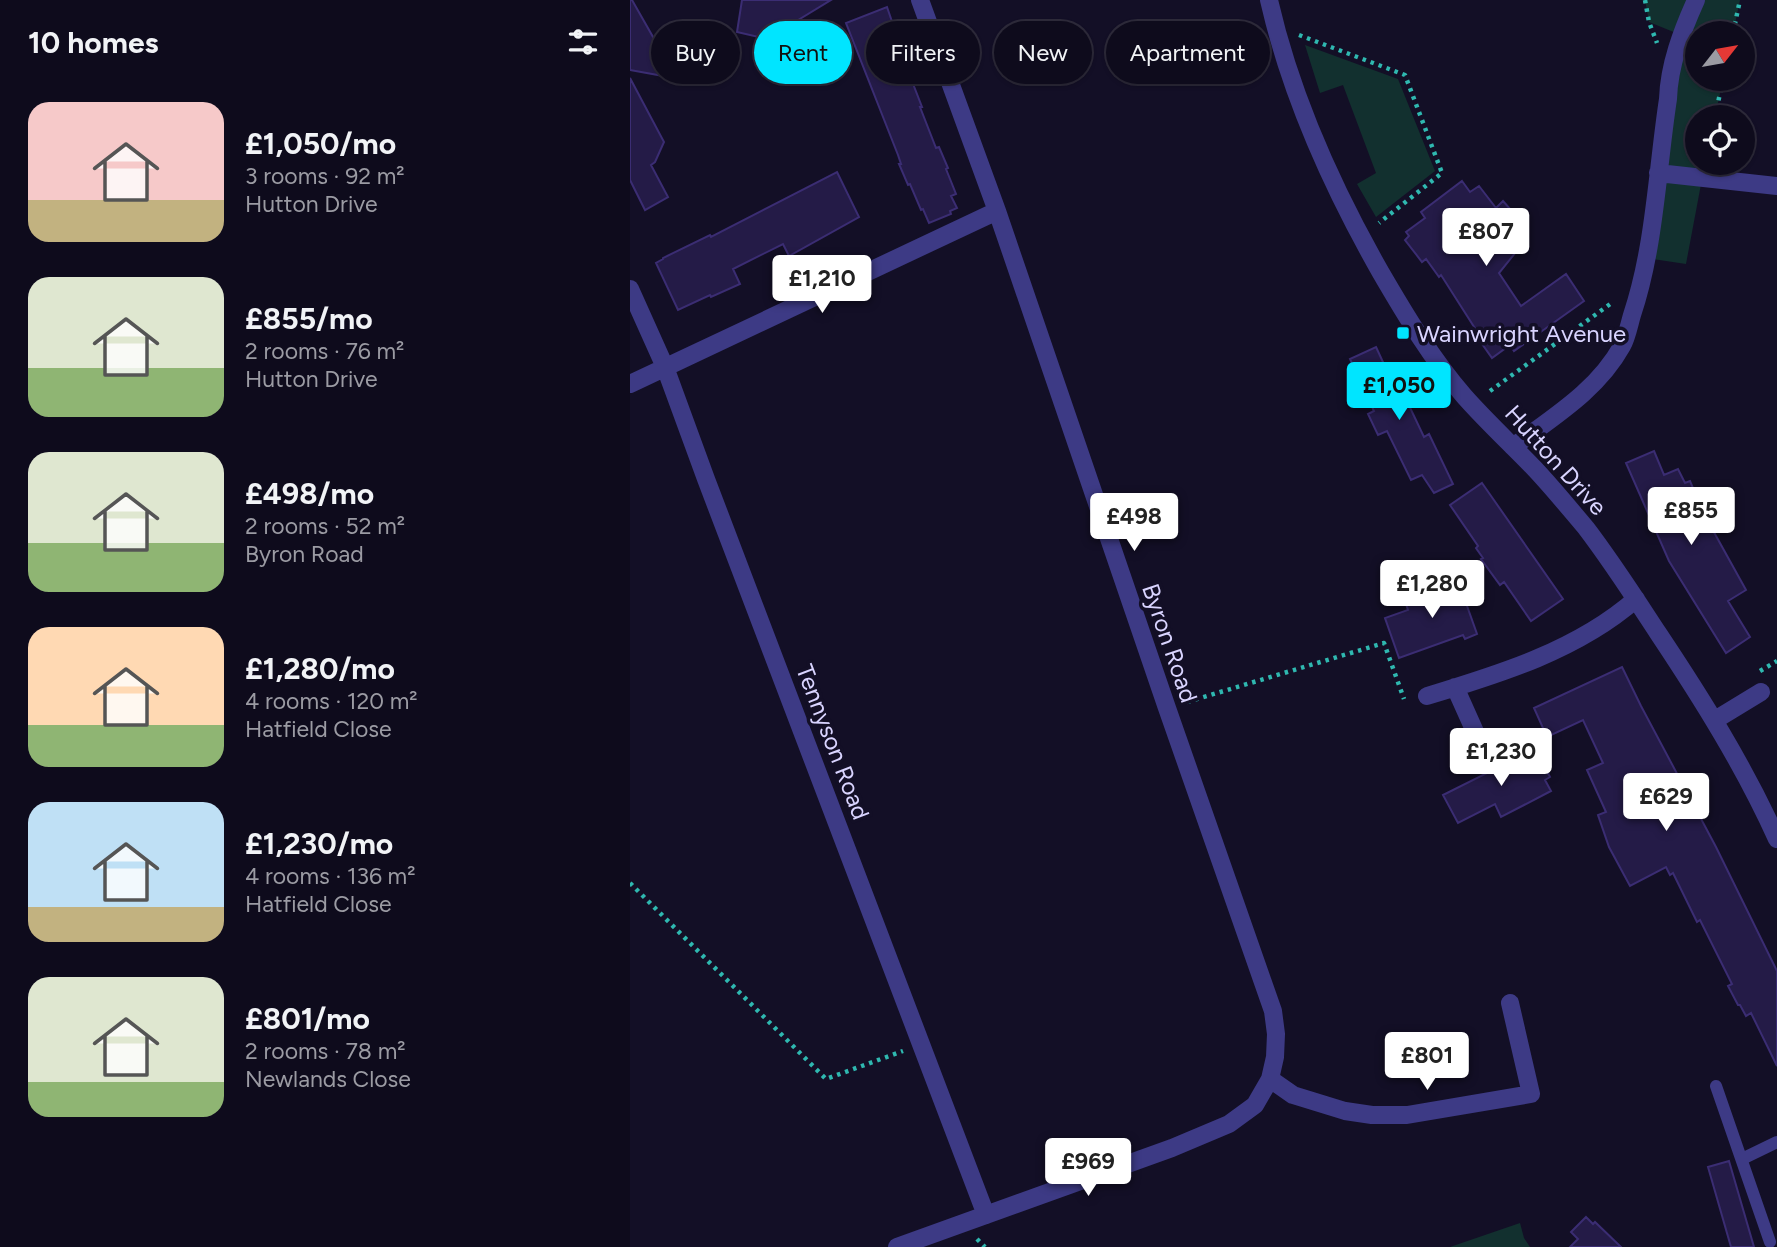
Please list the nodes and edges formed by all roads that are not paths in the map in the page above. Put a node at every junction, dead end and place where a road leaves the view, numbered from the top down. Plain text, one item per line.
1 (920, 0) edge
2 (1269, 0) edge
3 (1696, 0) edge
4 (1658, 173) junction
5 (1777, 186) edge
6 (997, 211) junction
7 (630, 289) edge
8 (665, 367) junction
9 (630, 384) edge
10 (1513, 447) junction
11 (1636, 599) junction
12 (1455, 687) junction
13 (1761, 692) dead end
14 (1427, 696) road end
15 (1715, 720) junction
16 (1476, 734) dead end
17 (1777, 839) edge
18 (1510, 1003) dead end
19 (1270, 1079) junction
20 (1716, 1086) dead end
21 (1777, 1142) edge
22 (1742, 1159) junction
23 (986, 1215) junction
24 (1770, 1242) dead end
25 (897, 1247) edge

1 - 6 street, Byron Road
2 - 10 street, Hutton Drive
3 - 4 street
4 - 5 street
4 - 10 street
6 - 8 street
6 - 19 street, Byron Road
7 - 8 street, Tennyson Road
8 - 9 street
8 - 23 street, Tennyson Road
10 - 11 street, Hutton Drive
11 - 12 street
11 - 15 street, Hutton Drive
12 - 14 street
12 - 16 street
13 - 15 street
15 - 17 street, Hutton Drive
18 - 19 street
19 - 23 street, Byron Road
20 - 22 lane
21 - 22 lane
22 - 24 lane
23 - 25 street

